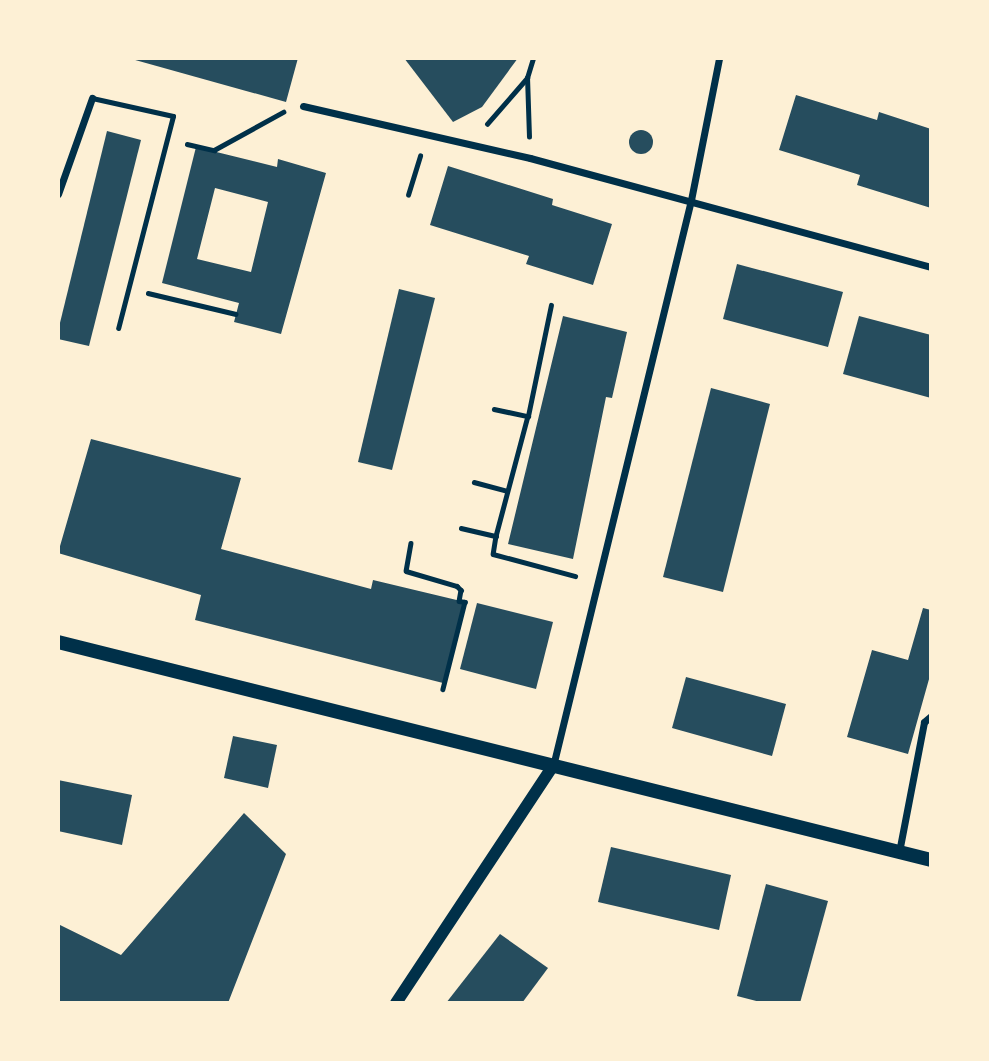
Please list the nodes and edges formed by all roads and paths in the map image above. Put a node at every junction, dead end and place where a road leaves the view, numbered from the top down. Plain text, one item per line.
1 (533, 58) edge
2 (719, 58) edge
3 (527, 78) junction
4 (92, 98) joint
5 (303, 106) joint
6 (428, 132) junction
7 (167, 137) junction
8 (471, 144) junction
9 (530, 158) junction
10 (58, 194) edge
11 (408, 195) dead end
12 (691, 201) junction
13 (931, 267) edge
14 (130, 288) junction
15 (551, 306) dead end
16 (236, 314) dead end
17 (118, 328) dead end
18 (494, 409) dead end
19 (528, 416) junction
20 (474, 482) dead end
21 (507, 491) junction
22 (461, 528) dead end
23 (496, 536) junction
24 (411, 543) dead end
25 (576, 576) dead end
26 (58, 642) edge
27 (443, 688) dead end
28 (931, 716) edge
29 (552, 767) junction
30 (899, 853) junction
31 (931, 860) edge
32 (396, 1003) edge

1 - 3 path
2 - 12 street
3 - 8 path
3 - 9 path
4 - 7 lane
4 - 10 street
5 - 6 street
5 - 7 path
6 - 8 street
6 - 11 path
7 - 14 lane
8 - 9 street
9 - 12 street
12 - 13 street
12 - 29 street
14 - 16 path
14 - 17 lane
15 - 19 path
18 - 19 path
19 - 21 path
20 - 21 path
21 - 23 path
22 - 23 path
23 - 25 path
24 - 27 path
26 - 29 main road
28 - 30 street
29 - 30 main road
29 - 32 street
30 - 31 main road

